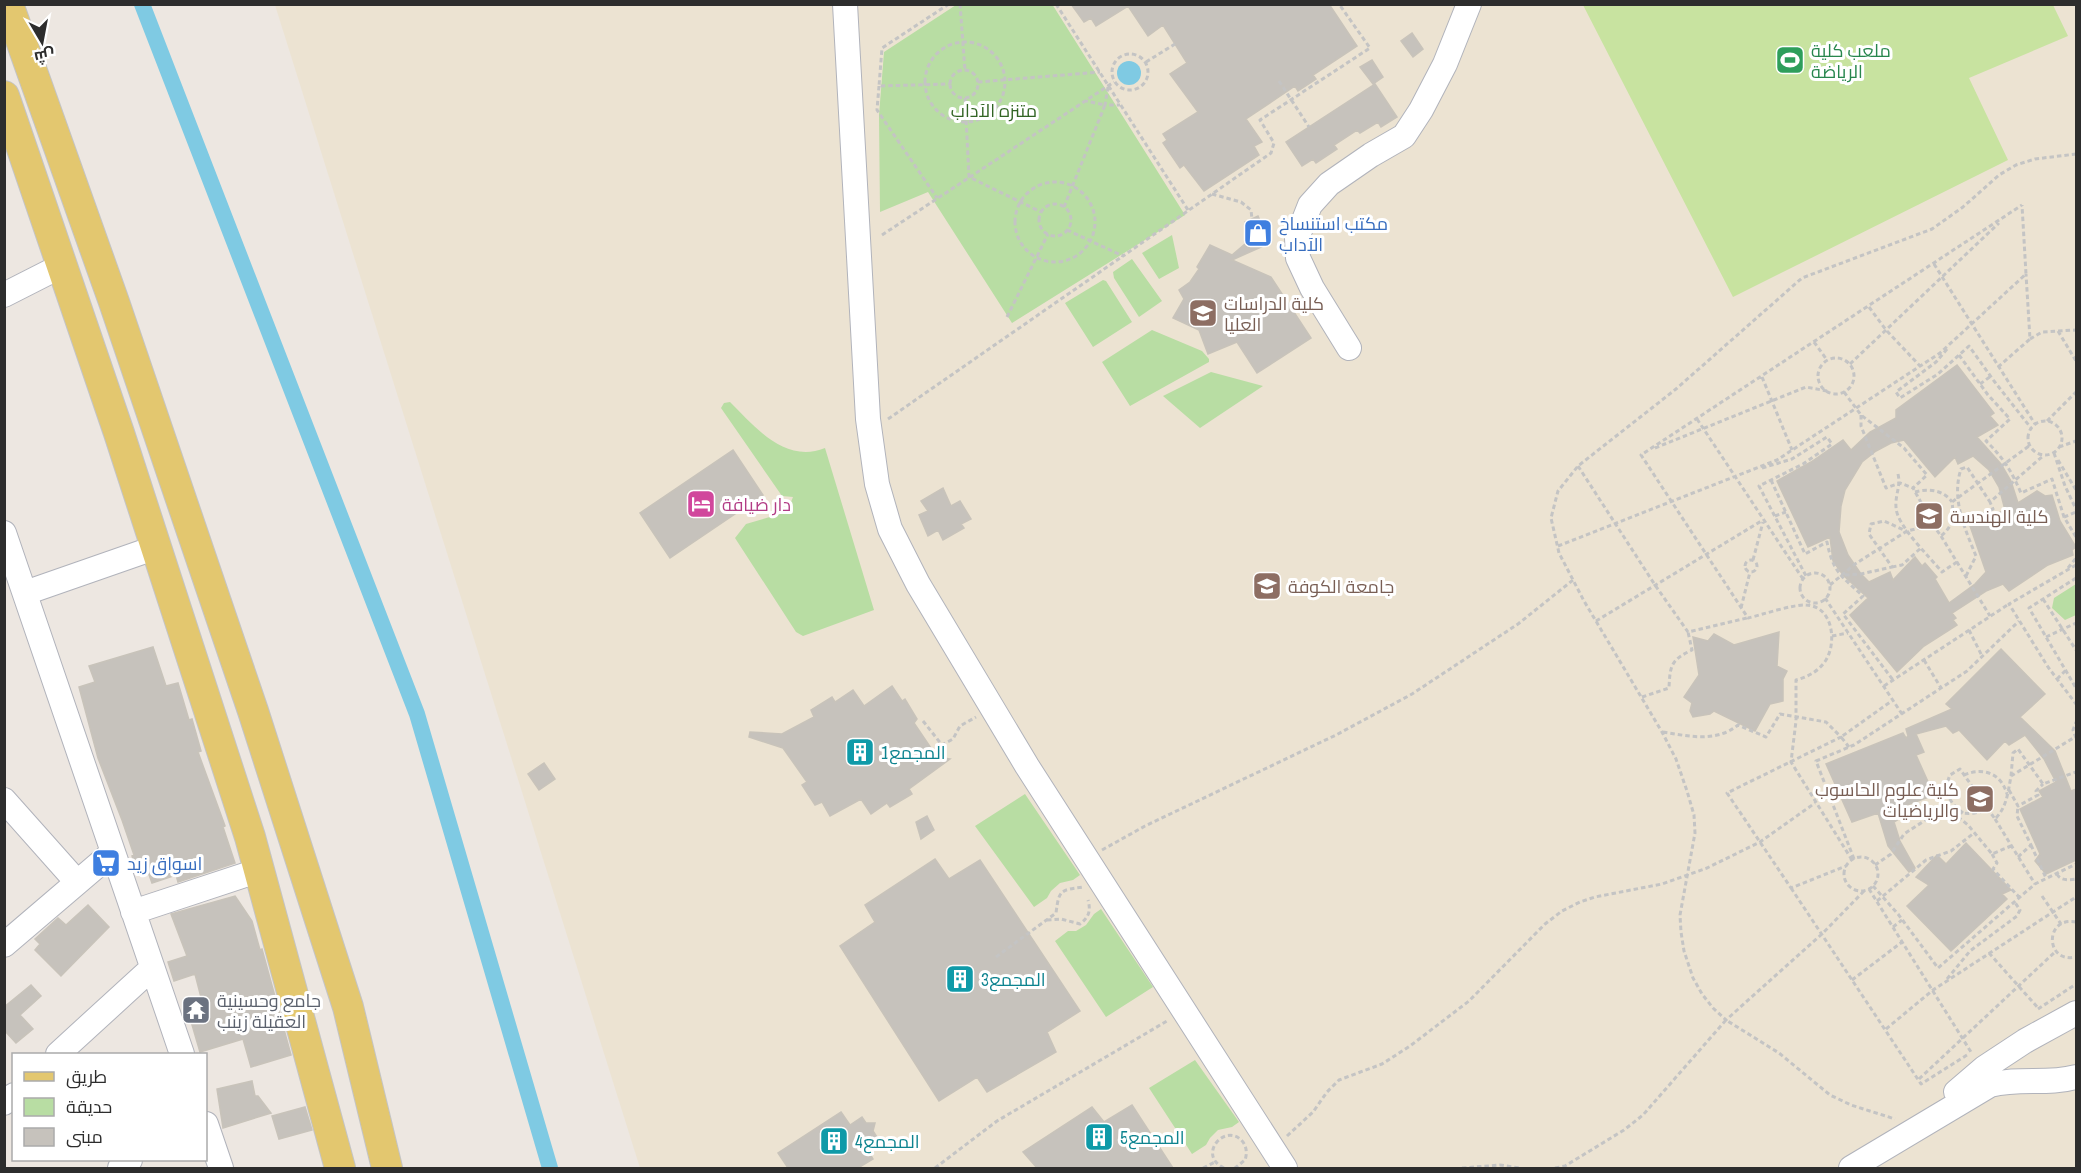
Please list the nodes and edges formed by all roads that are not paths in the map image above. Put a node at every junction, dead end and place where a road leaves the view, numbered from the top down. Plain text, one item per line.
1 (8, 4) edge
2 (845, 4) edge
3 (1469, 4) edge
4 (4, 96) edge
5 (63, 265) junction
6 (4, 295) edge
7 (1349, 348) dead end
8 (4, 533) edge
9 (157, 547) junction
10 (25, 593) junction
11 (4, 800) edge
12 (288, 823) junction
13 (250, 837) junction
14 (113, 852) junction
15 (262, 877) junction
16 (306, 880) junction
17 (77, 882) junction
18 (133, 912) junction
19 (4, 945) edge
20 (152, 968) junction
21 (2076, 1013) edge
22 (59, 1053) edge
23 (182, 1053) edge
24 (2076, 1077) edge
25 (1941, 1113) junction
26 (207, 1127) edge
27 (336, 1166) edge
28 (221, 1168) edge
29 (387, 1168) edge
30 (1285, 1168) edge
31 (1851, 1168) edge

1 - 12 main road
2 - 30 street
3 - 7 street
4 - 5 main road
5 - 6 street
5 - 9 main road
8 - 10 street
9 - 10 street
9 - 13 main road
10 - 14 street
11 - 17 street
12 - 13 main road
12 - 16 main road
13 - 15 main road
14 - 17 street
14 - 18 street
15 - 16 main road
15 - 18 street
15 - 27 main road
16 - 29 main road
17 - 19 street
18 - 20 street
20 - 22 street
20 - 23 street
21 - 25 street
24 - 25 street
25 - 31 street
26 - 28 street

